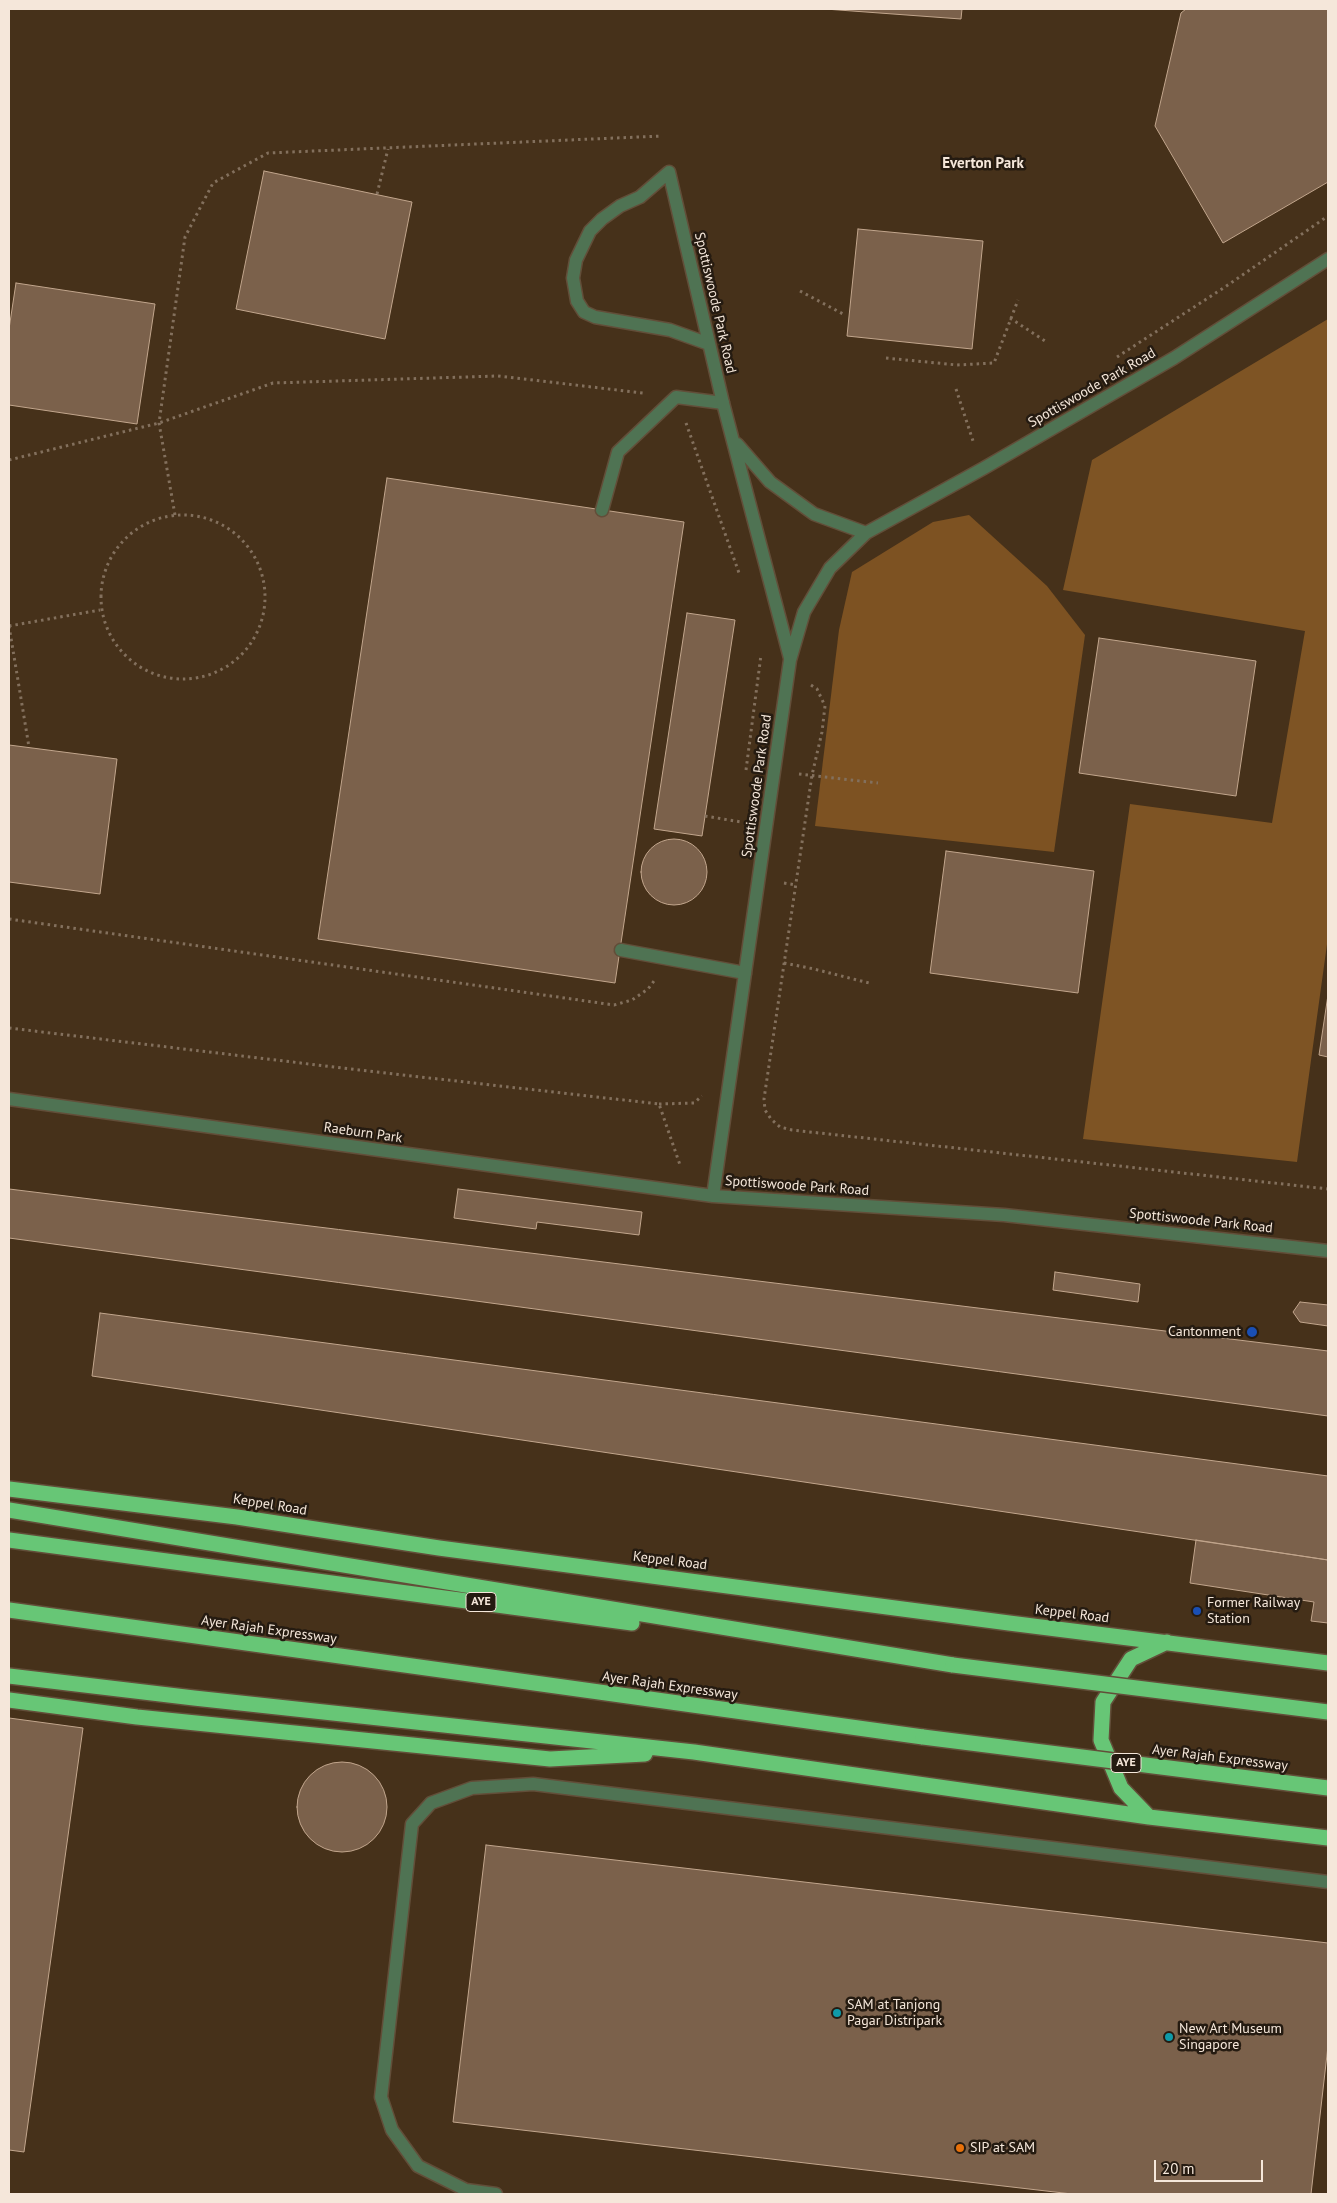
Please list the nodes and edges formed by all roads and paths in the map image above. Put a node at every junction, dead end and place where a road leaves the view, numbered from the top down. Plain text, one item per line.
1 (662, 136) dead end
2 (388, 149) junction
3 (377, 194) dead end
4 (1328, 216) edge
5 (1328, 260) edge
6 (800, 291) dead end
7 (1018, 300) dead end
8 (844, 315) dead end
9 (1010, 318) junction
10 (1045, 341) dead end
11 (709, 344) junction
12 (1117, 356) dead end
13 (886, 358) dead end
14 (956, 390) dead end
15 (676, 397) junction
16 (723, 403) junction
17 (159, 423) junction
18 (734, 440) junction
19 (976, 452) dead end
20 (9, 460) edge
21 (602, 510) dead end
22 (175, 515) junction
23 (866, 533) junction
24 (740, 575) dead end
25 (100, 610) junction
26 (9, 626) edge
27 (762, 650) dead end
28 (790, 666) junction
29 (30, 747) dead end
30 (745, 774) dead end
31 (822, 776) dead end
32 (878, 783) dead end
33 (740, 812) dead end
34 (738, 831) dead end
35 (9, 919) edge
36 (620, 950) dead end
37 (667, 959) junction
38 (784, 963) junction
39 (745, 973) junction
40 (870, 983) dead end
41 (9, 1028) edge
42 (706, 1092) dead end
43 (9, 1099) edge
44 (659, 1104) junction
45 (1328, 1189) edge
46 (690, 1193) junction
47 (713, 1196) junction
48 (1328, 1251) edge
49 (9, 1489) edge
50 (9, 1510) edge
51 (9, 1540) edge
52 (9, 1610) edge
53 (1168, 1642) junction
54 (1328, 1663) edge
55 (953, 1665) junction
56 (9, 1676) edge
57 (9, 1700) edge
58 (1328, 1712) edge
59 (694, 1752) junction
60 (1328, 1788) edge
61 (1149, 1817) junction
62 (1328, 1838) edge
63 (1328, 1882) edge
64 (496, 2194) edge

1 - 2 path
2 - 3 path
2 - 17 path
4 - 12 path
5 - 23 street, Spottiswoode Park Road
6 - 8 path
7 - 9 path
9 - 10 path
9 - 13 path
11 - 11 street, Spottiswoode Park Road
11 - 16 street, Spottiswoode Park Road
14 - 19 path
15 - 16 street
15 - 17 path
15 - 21 street
15 - 24 path
16 - 18 street, Spottiswoode Park Road
17 - 20 path
17 - 22 path
18 - 23 street, Spottiswoode Park Road
18 - 28 street, Spottiswoode Park Road
22 - 25 path
22 - 25 path
23 - 28 street, Spottiswoode Park Road
25 - 26 path
26 - 29 path
27 - 30 path
28 - 38 path
28 - 39 street, Spottiswoode Park Road
31 - 32 path
33 - 34 path
35 - 37 path
36 - 37 street
37 - 39 street
38 - 40 path
38 - 45 path
39 - 47 street, Spottiswoode Park Road
41 - 44 path
42 - 44 path
43 - 46 street, Raeburn Park
44 - 46 path
46 - 47 street, Raeburn Park
47 - 48 street, Spottiswoode Park Road
49 - 53 highway, Keppel Road
50 - 55 highway
51 - 55 highway, AYE
52 - 60 highway, Ayer Rajah Expressway / AYE, bridge
53 - 54 highway, Keppel Road
53 - 61 highway
55 - 58 highway, AYE, bridge
56 - 59 highway
57 - 59 highway
59 - 61 highway
61 - 62 highway
63 - 64 street

